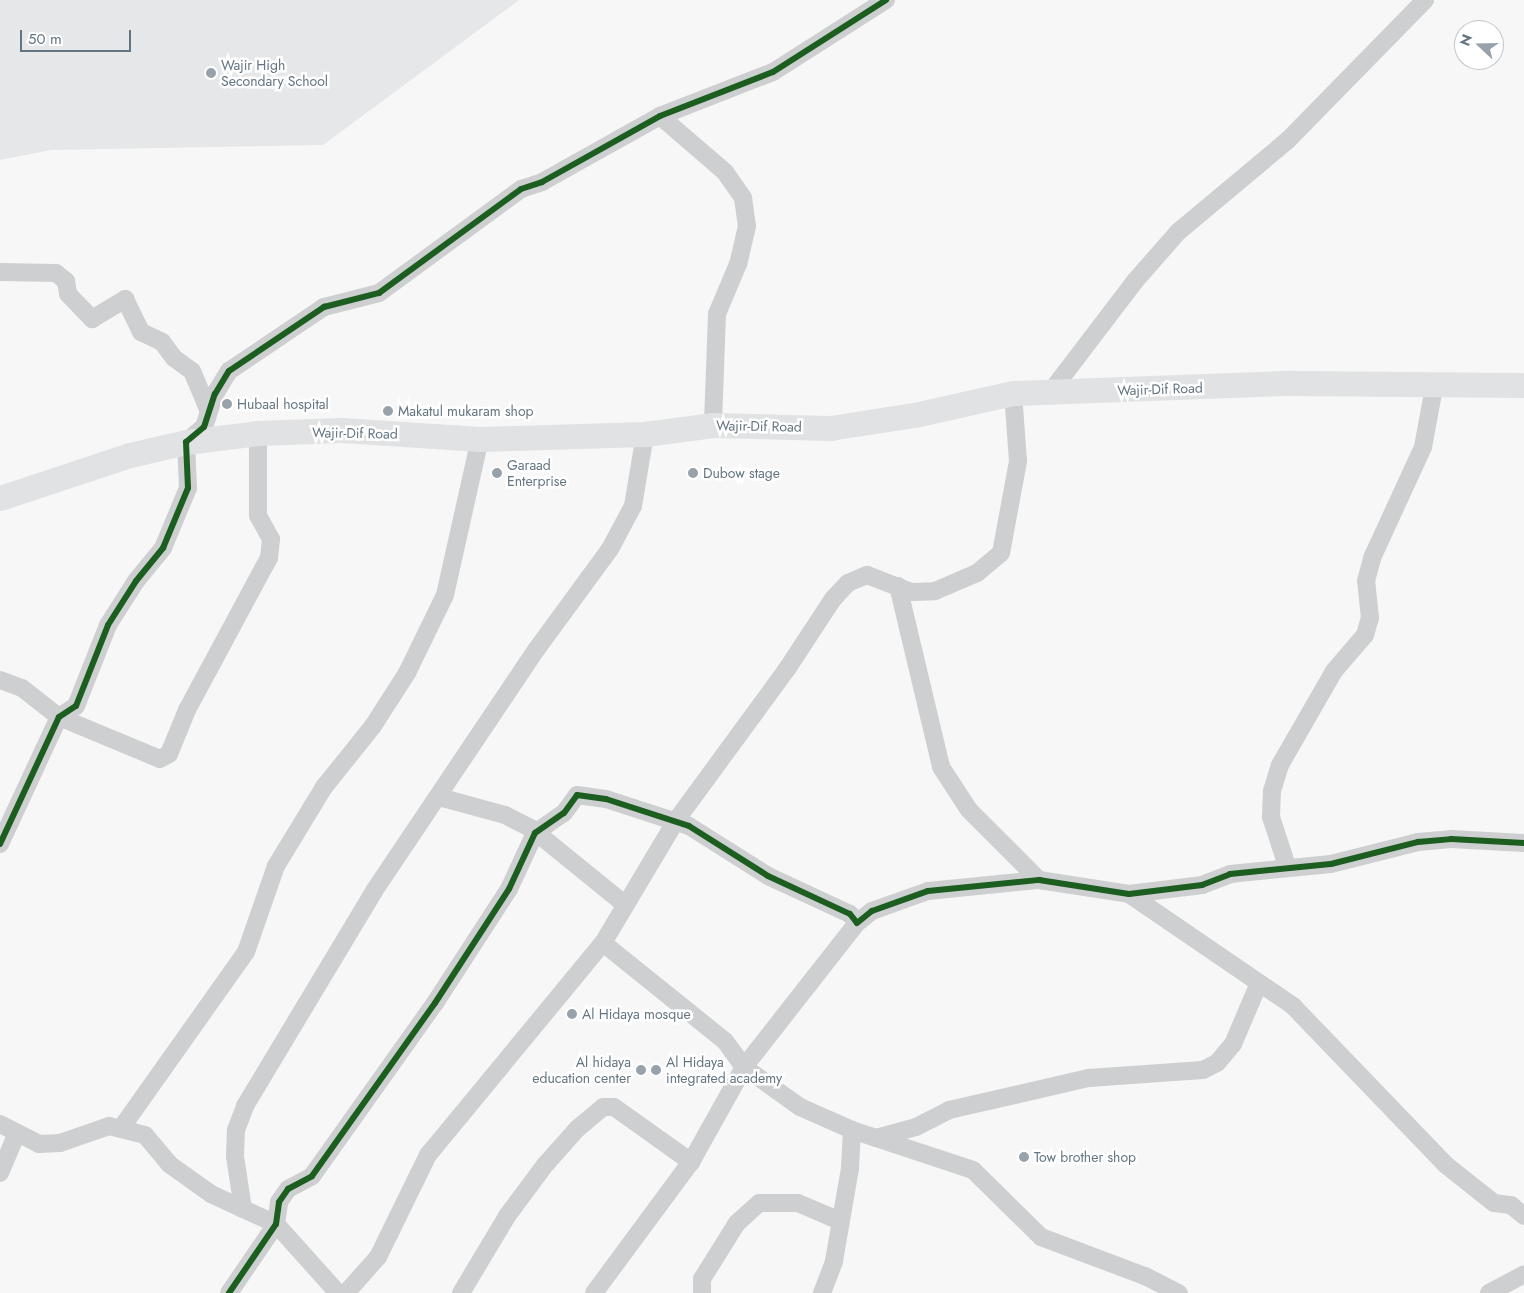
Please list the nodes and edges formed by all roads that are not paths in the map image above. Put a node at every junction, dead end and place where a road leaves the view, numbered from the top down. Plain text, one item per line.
1 (886, 0) edge
2 (1425, 0) edge
3 (660, 116) junction
4 (0, 272) edge
5 (1435, 382) junction
6 (1524, 385) edge
7 (1013, 393) junction
8 (1049, 394) junction
9 (208, 409) junction
10 (713, 425) junction
11 (258, 433) junction
12 (645, 434) junction
13 (480, 439) junction
14 (186, 442) junction
15 (0, 498) edge
16 (898, 586) junction
17 (0, 680) edge
18 (59, 717) junction
19 (439, 797) junction
20 (676, 822) junction
21 (535, 833) junction
22 (1524, 843) edge
23 (0, 844) edge
24 (1286, 866) junction
25 (1038, 880) junction
26 (1129, 894) junction
27 (624, 903) junction
28 (858, 923) junction
29 (602, 943) junction
30 (1259, 983) junction
31 (744, 1067) junction
32 (0, 1124) edge
33 (122, 1127) junction
34 (852, 1130) junction
35 (17, 1133) junction
36 (876, 1138) junction
37 (691, 1162) junction
38 (0, 1173) edge
39 (243, 1209) junction
40 (1524, 1216) edge
41 (840, 1221) junction
42 (276, 1224) junction
43 (1524, 1274) edge
44 (228, 1293) edge
45 (338, 1293) edge
46 (346, 1293) edge
47 (461, 1293) edge
48 (594, 1293) edge
49 (702, 1293) edge
50 (822, 1293) edge
51 (1179, 1293) edge
52 (1489, 1293) edge

1 - 3 street
2 - 8 street
3 - 9 street
3 - 10 street
4 - 9 street
5 - 6 main road, Wajir-Dif Road
5 - 8 main road, Wajir-Dif Road
5 - 24 street
7 - 8 main road, Wajir-Dif Road
7 - 10 main road, Wajir-Dif Road
7 - 16 street
9 - 14 street
10 - 12 main road, Wajir-Dif Road
11 - 13 main road, Wajir-Dif Road
11 - 14 main road, Wajir-Dif Road
11 - 18 street
12 - 13 main road, Wajir-Dif Road
12 - 19 street
13 - 33 street
14 - 15 main road, Wajir-Dif Road
14 - 18 street
16 - 20 street
16 - 25 street
17 - 18 street
18 - 23 street
19 - 21 street
19 - 39 street
20 - 21 street
20 - 27 street
20 - 28 street
21 - 27 street
21 - 42 street
22 - 24 street
24 - 26 street
25 - 26 street
25 - 28 street
26 - 30 street
27 - 29 street
28 - 31 street
29 - 31 street
29 - 46 street
30 - 36 street
30 - 40 street
31 - 34 street
31 - 37 street
32 - 35 street
33 - 35 street
33 - 39 street
34 - 36 street
34 - 41 street
35 - 38 street
36 - 51 street
37 - 47 street
37 - 48 street
39 - 42 street
41 - 49 street
41 - 50 street
42 - 44 street
42 - 45 street
43 - 52 street

